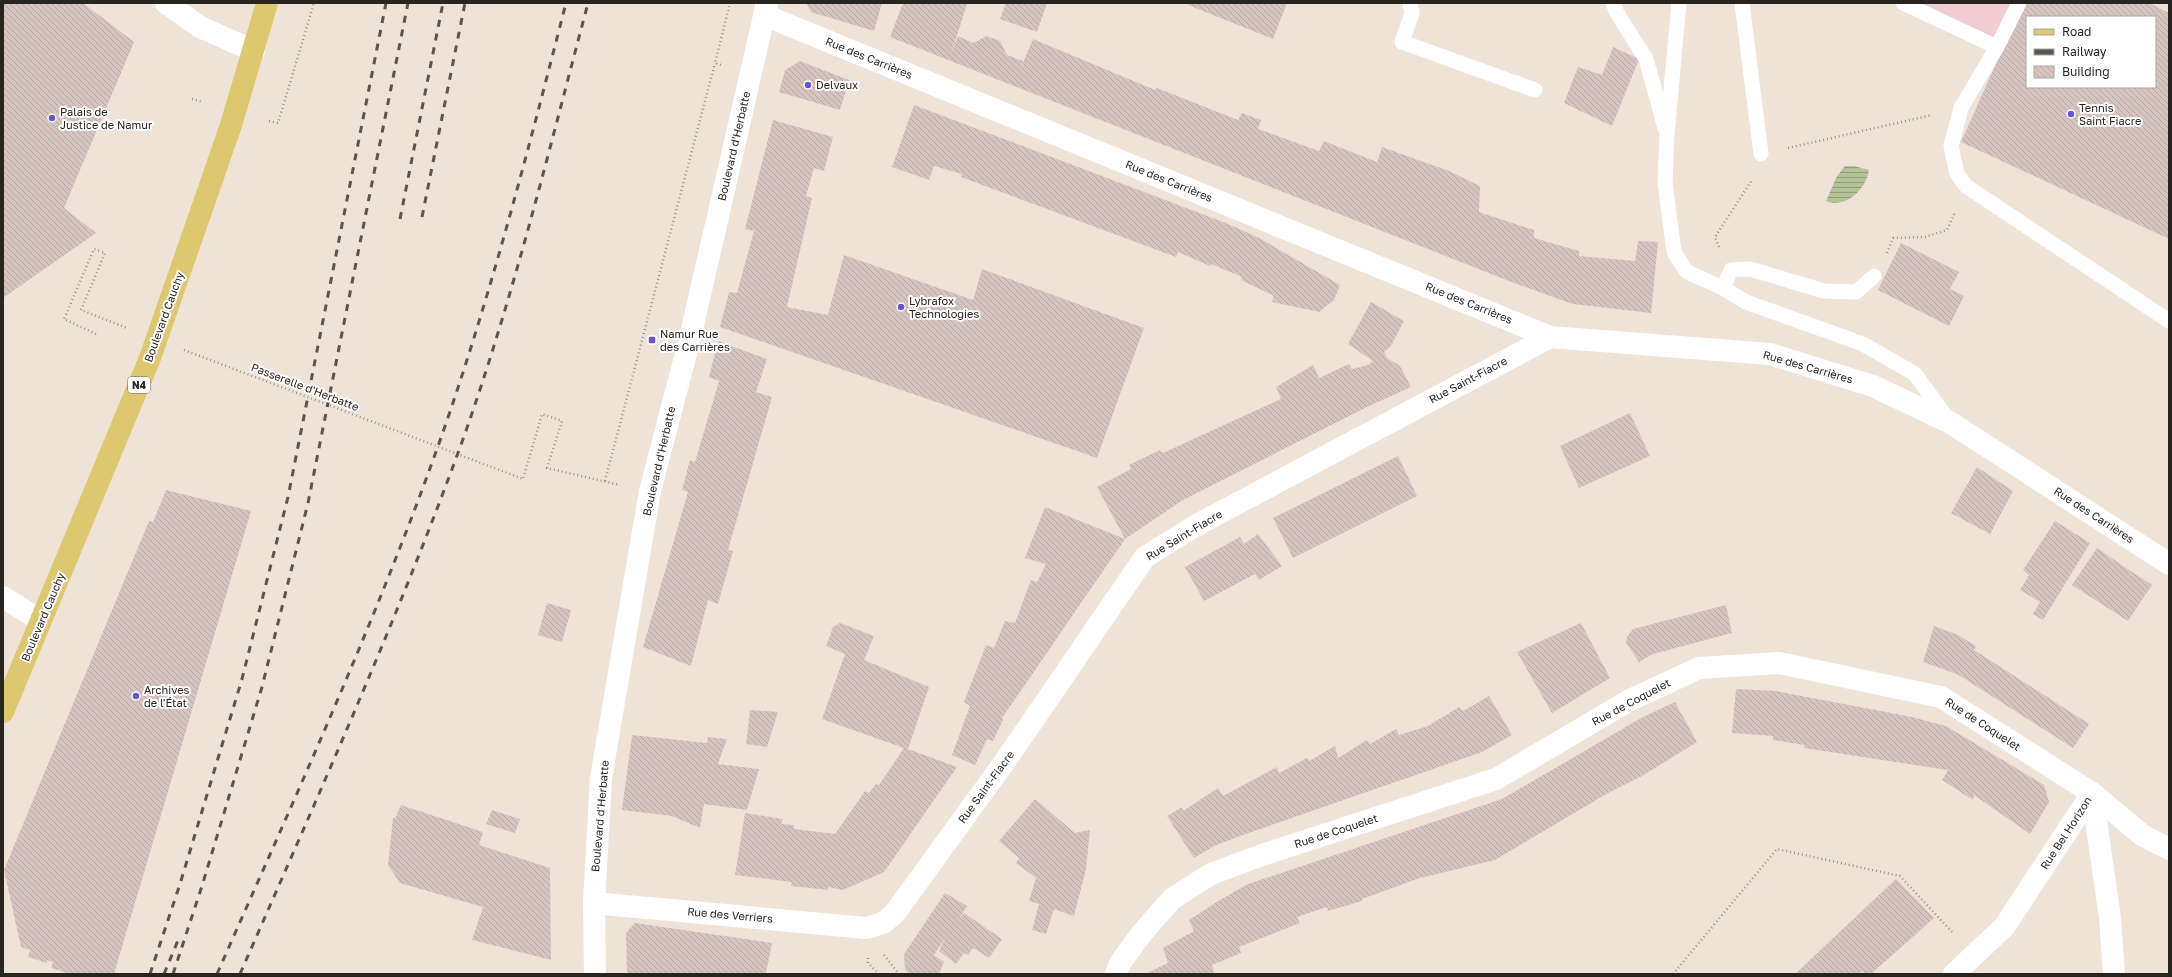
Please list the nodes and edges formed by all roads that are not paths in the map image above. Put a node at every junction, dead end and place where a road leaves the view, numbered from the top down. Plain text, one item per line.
1 (166, 3) edge
2 (267, 3) edge
3 (1410, 3) edge
4 (1613, 3) edge
5 (1679, 3) edge
6 (1742, 3) edge
7 (1903, 3) edge
8 (2019, 3) edge
9 (765, 9) edge
10 (1997, 47) junction
11 (254, 51) junction
12 (1535, 90) dead end
13 (1667, 134) junction
14 (1761, 154) road end
15 (1874, 276) road end
16 (1723, 288) junction
17 (2169, 321) edge
18 (1550, 337) junction
19 (1951, 423) junction
20 (2169, 564) edge
21 (3, 596) edge
22 (41, 621) junction
23 (3, 712) edge
24 (2092, 793) junction
25 (2169, 849) edge
26 (594, 903) junction
27 (866, 928) joint
28 (595, 974) edge
29 (1116, 974) edge
30 (1954, 974) edge
31 (2114, 974) edge

1 - 11 street
2 - 11 main road, Boulevard Cauchy / N4
3 - 12 lane
4 - 13 lane
5 - 13 lane
6 - 14 lane
7 - 10 lane
8 - 10 lane
9 - 18 street, Rue des Carrières
9 - 26 street, Boulevard d'Herbatte
10 - 17 lane
11 - 22 main road, Boulevard Cauchy / N4
13 - 16 lane
15 - 16 lane
16 - 19 lane
18 - 19 street, Rue des Carrières
18 - 27 street, Rue Saint-Fiacre
19 - 20 street, Rue des Carrières
21 - 22 street
22 - 23 main road, Boulevard Cauchy / N4
24 - 25 street, Rue de Coquelet
24 - 29 street, Rue de Coquelet
24 - 30 street, Rue Bel Horizon
24 - 31 street, Rue Bel Horizon
26 - 27 street, Rue des Verriers
26 - 28 street, Boulevard d'Herbatte

